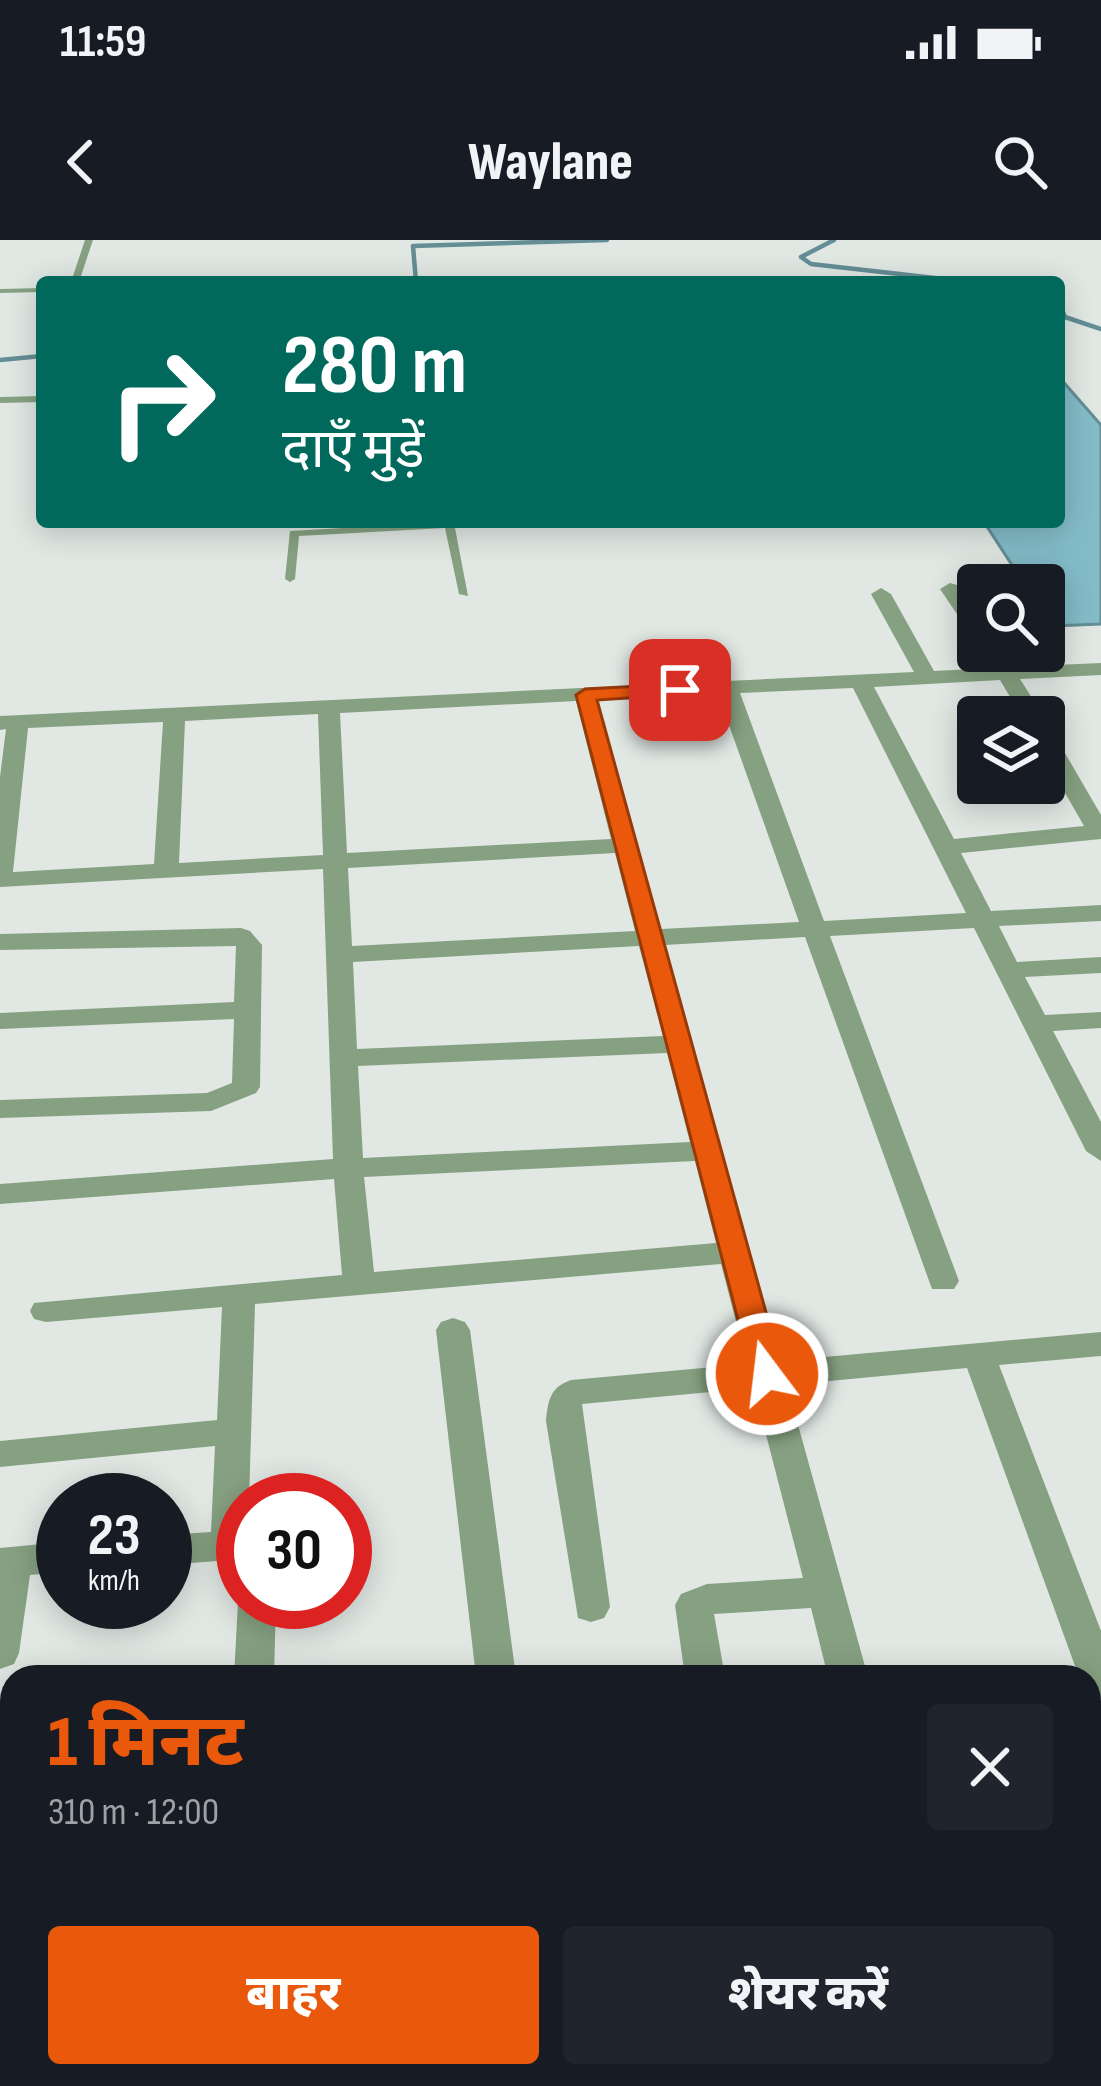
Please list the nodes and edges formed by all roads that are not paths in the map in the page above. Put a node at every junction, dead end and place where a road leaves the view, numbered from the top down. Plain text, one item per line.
1 (89, 240) edge
2 (77, 276) edge
3 (36, 290) edge
4 (0, 291) edge
5 (36, 399) edge
6 (0, 400) edge
7 (361, 528) edge
8 (449, 528) edge
9 (290, 579) dead end
10 (950, 589) dead end
11 (464, 594) dead end
12 (881, 594) dead end
13 (957, 600) edge
14 (1101, 669) edge
15 (1065, 670) edge
16 (1006, 672) joint
17 (927, 676) junction
18 (860, 680) junction
19 (727, 688) junction
20 (585, 695) junction
21 (1020, 696) edge
22 (329, 707) junction
23 (174, 716) junction
24 (9, 723) edge
25 (1065, 772) edge
26 (627, 844) junction
27 (950, 847) junction
28 (334, 861) junction
29 (166, 870) junction
30 (0, 878) edge
31 (1101, 913) edge
32 (986, 920) junction
33 (816, 929) junction
34 (651, 939) junction
35 (0, 942) edge
36 (339, 955) junction
37 (1101, 965) edge
38 (1011, 970) junction
39 (244, 1010) junction
40 (1101, 1020) edge
41 (0, 1021) edge
42 (1036, 1024) junction
43 (679, 1044) junction
44 (343, 1058) junction
45 (0, 1109) edge
46 (1098, 1140) edge
47 (706, 1151) junction
48 (348, 1168) junction
49 (0, 1194) edge
50 (735, 1252) junction
51 (943, 1281) dead end
52 (359, 1286) junction
53 (239, 1294) junction
54 (46, 1311) dead end
55 (453, 1330) dead end
56 (1101, 1344) edge
57 (978, 1354) junction
58 (767, 1374) junction
59 (236, 1431) junction
60 (0, 1454) edge
61 (236, 1473) edge
62 (7, 1562) edge
63 (825, 1592) junction
64 (591, 1606) dead end
65 (256, 1629) edge
66 (0, 1653) edge
67 (254, 1665) edge
68 (495, 1665) edge
69 (703, 1665) edge
70 (845, 1665) edge
71 (1095, 1665) edge

1 - 2 lane
3 - 4 lane
5 - 6 lane
7 - 9 lane
8 - 11 lane
10 - 13 street
12 - 17 street
14 - 15 street
16 - 17 street
16 - 21 street
17 - 18 street
18 - 19 street
18 - 27 street
19 - 20 street
19 - 33 street
20 - 22 street
20 - 26 street
22 - 23 street
22 - 28 street
23 - 24 street
23 - 29 street
24 - 30 street
25 - 27 street
26 - 28 street
26 - 34 street
27 - 32 street
28 - 29 street
28 - 36 street
29 - 30 street
31 - 32 street
32 - 33 street
32 - 38 street
33 - 34 street
33 - 51 street
34 - 36 street
34 - 43 street
35 - 39 street
36 - 44 street
37 - 38 street
38 - 42 street
39 - 41 street
39 - 45 street
40 - 42 street
42 - 46 street
43 - 44 street
43 - 47 street
44 - 48 street
47 - 48 street
47 - 50 street
48 - 49 street
48 - 52 street
50 - 52 street
50 - 58 street
52 - 53 street
53 - 54 street
53 - 59 street
55 - 68 street
56 - 57 street
57 - 58 street
57 - 71 street
58 - 63 street
58 - 64 street
59 - 60 street
59 - 61 street
62 - 66 street
63 - 69 street
63 - 70 street
65 - 67 street

